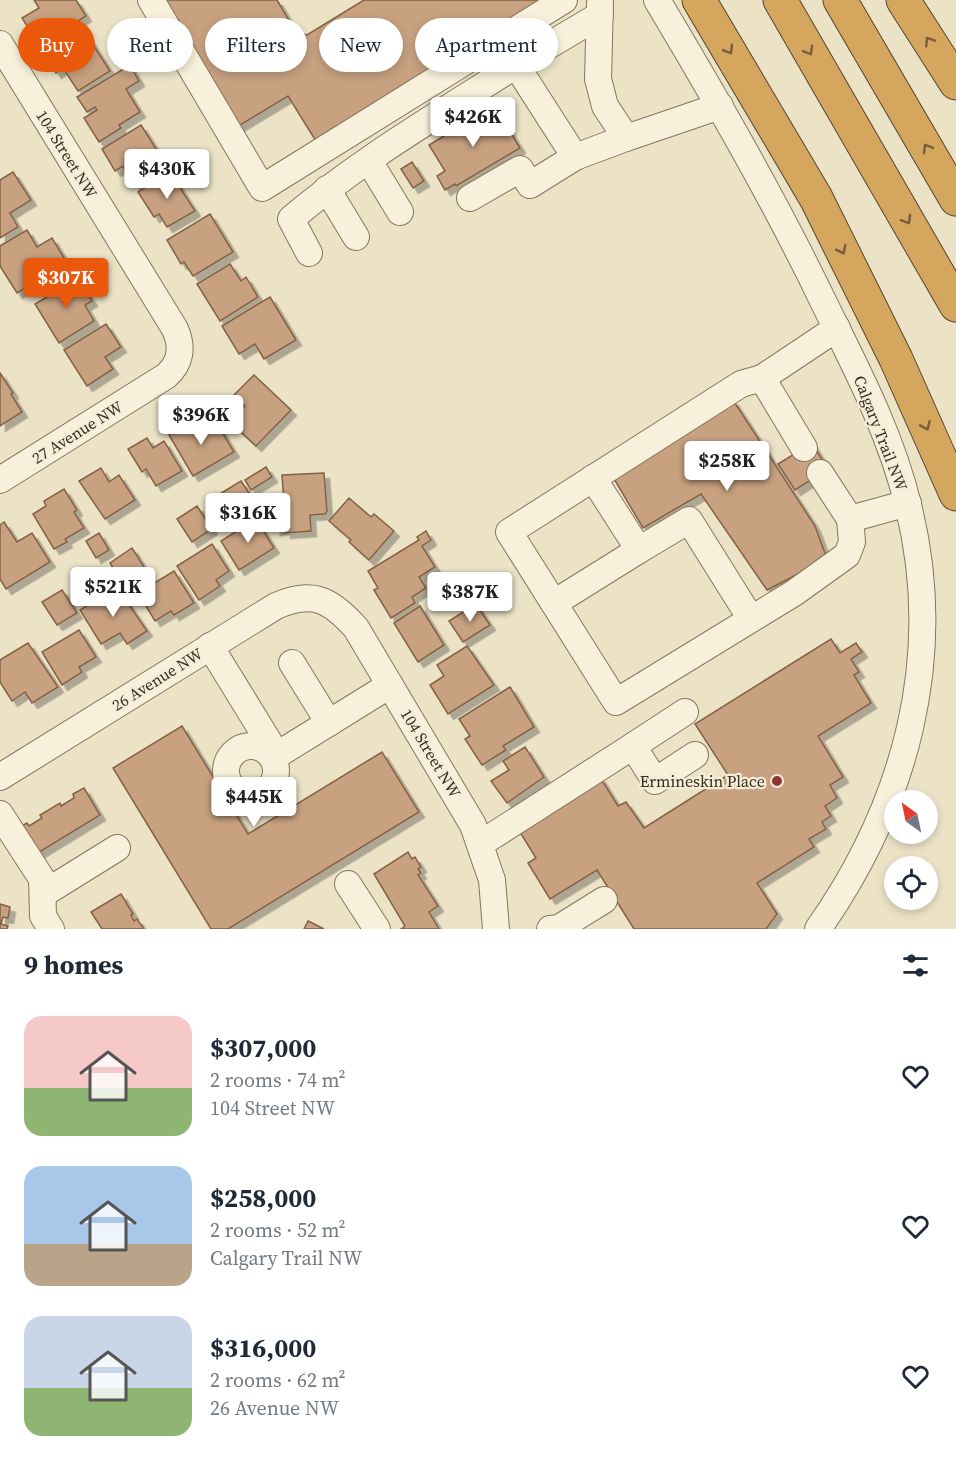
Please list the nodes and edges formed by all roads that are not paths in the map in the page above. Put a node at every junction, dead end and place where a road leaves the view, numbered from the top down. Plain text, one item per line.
1 (151, 0) edge
2 (564, 0) edge
3 (657, 0) edge
4 (699, 0) edge
5 (780, 0) edge
6 (840, 0) edge
7 (903, 0) edge
8 (600, 7) edge
9 (558, 36) edge
10 (0, 44) edge
11 (505, 72) edge
12 (520, 72) edge
13 (956, 83) edge
14 (720, 106) junction
15 (626, 138) junction
16 (575, 157) junction
17 (369, 161) junction
18 (327, 189) junction
19 (470, 198) dead end
20 (956, 199) edge
21 (400, 212) dead end
22 (356, 237) dead end
23 (309, 253) dead end
24 (956, 305) edge
25 (837, 328) junction
26 (179, 359) joint
27 (762, 378) junction
28 (804, 448) dead end
29 (820, 474) dead end
30 (593, 478) junction
31 (0, 480) edge
32 (956, 494) edge
33 (908, 502) junction
34 (850, 519) junction
35 (639, 550) junction
36 (320, 599) joint
37 (554, 603) junction
38 (751, 619) junction
39 (210, 646) junction
40 (292, 663) dead end
41 (390, 685) junction
42 (685, 712) dead end
43 (329, 723) junction
44 (633, 746) junction
45 (694, 755) dead end
46 (0, 777) edge
47 (0, 813) edge
48 (480, 844) junction
49 (117, 848) dead end
50 (348, 884) dead end
51 (42, 894) junction
52 (604, 900) dead end
53 (51, 929) edge
54 (376, 929) edge
55 (496, 929) edge
56 (550, 929) edge
57 (818, 929) edge

1 - 2 street
3 - 14 street, Calgary Trail NW
4 -> 32 highway
5 -> 24 highway
20 -> 6 highway
13 -> 7 highway
8 - 9 street
8 - 15 street
10 - 26 street, 104 Street NW
11 - 17 street
12 - 16 street
14 - 15 street
14 - 25 street, Calgary Trail NW
15 - 16 street
16 - 19 street
17 - 18 street
17 - 21 street
18 - 22 street
18 - 23 street
25 - 27 street
25 - 33 street, Calgary Trail NW
26 - 31 street, 27 Avenue NW
27 - 28 street
27 - 30 street
29 - 34 street
30 - 35 street
30 - 37 street
33 - 34 street
33 - 57 street, Calgary Trail NW
34 - 38 street
35 - 37 street
35 - 38 street
36 - 39 street, 26 Avenue NW
36 - 41 street, 104 Street NW
37 - 38 street
39 - 43 street
39 - 46 street, 26 Avenue NW
40 - 43 street
41 - 43 street
41 - 48 street, 104 Street NW
42 - 44 street
44 - 45 street
44 - 48 street
47 - 51 street
48 - 55 street, 104 Street NW
49 - 51 street
50 - 54 street
51 - 53 street
52 - 56 street

